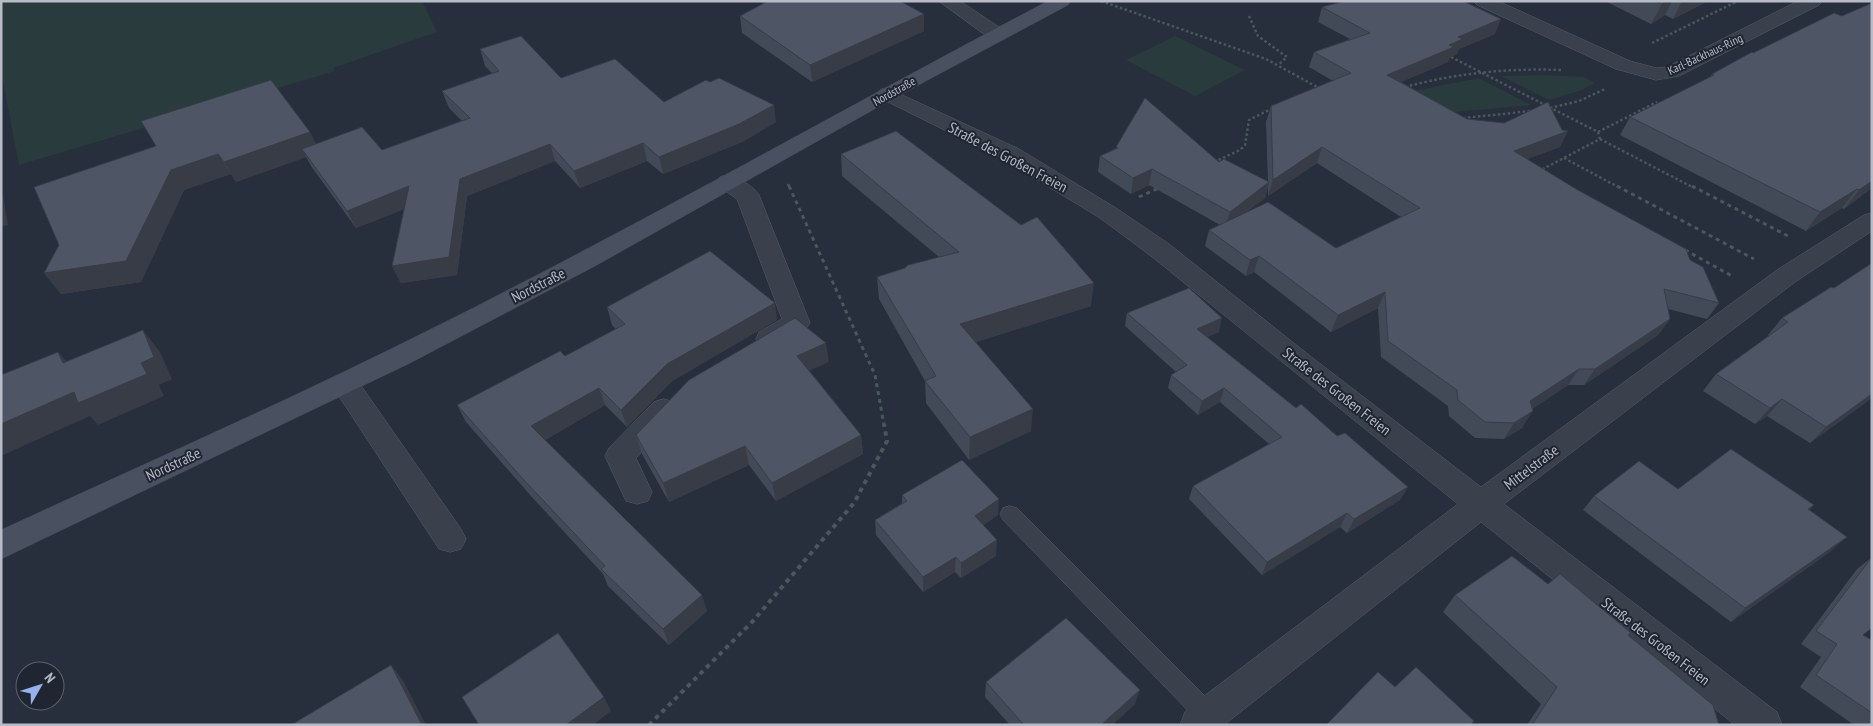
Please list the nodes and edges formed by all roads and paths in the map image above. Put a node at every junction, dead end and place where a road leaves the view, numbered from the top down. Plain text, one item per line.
1 (948, 1) edge
2 (1062, 1) edge
3 (1101, 1) edge
4 (1483, 1) edge
5 (1738, 1) edge
6 (1813, 1) edge
7 (1249, 16) dead end
8 (998, 35) junction
9 (1649, 44) dead end
10 (1450, 57) edge
11 (1278, 65) junction
12 (1564, 70) dead end
13 (1483, 73) junction
14 (1656, 74) junction
15 (1610, 86) dead end
16 (1312, 93) edge
17 (1410, 93) edge
18 (887, 94) junction
19 (1278, 106) edge
20 (1550, 108) junction
21 (1543, 109) edge
22 (1535, 110) edge
23 (1456, 118) edge
24 (1598, 132) junction
25 (1600, 139) junction
26 (775, 156) junction
27 (1564, 158) junction
28 (1213, 162) edge
29 (1548, 176) edge
30 (728, 182) junction
31 (1160, 188) edge
32 (1108, 212) junction
33 (1872, 220) edge
34 (1684, 250) edge
35 (1821, 253) junction
36 (1786, 276) junction
37 (1763, 293) junction
38 (748, 352) edge
39 (345, 384) junction
40 (683, 390) edge
41 (637, 492) dead end
42 (1481, 504) junction
43 (1010, 514) dead end
44 (450, 539) dead end
45 (1, 545) edge
46 (1203, 720) edge
47 (649, 725) edge
48 (1764, 725) edge

1 - 8 street
2 - 8 main road, Nordstraße
3 - 11 path
4 - 14 street, Karl-Backhaus-Ring
5 - 9 path
6 - 14 street, Karl-Backhaus-Ring
7 - 11 path
8 - 18 main road, Nordstraße
10 - 13 path
11 - 16 path
12 - 13 path
13 - 17 path
13 - 20 path
14 - 24 path
15 - 20 path
18 - 26 main road, Nordstraße
18 - 32 street, Straße des Großen Freien
19 - 28 path
20 - 21 path
20 - 24 path
22 - 23 path
24 - 25 path
25 - 27 path
25 - 35 path
26 - 30 main road, Nordstraße
26 - 47 path
27 - 29 path
27 - 36 path
30 - 38 street
30 - 39 main road, Nordstraße
31 - 32 path
32 - 42 street, Straße des Großen Freien
33 - 35 street, Mittelstraße
34 - 37 path
35 - 36 street, Mittelstraße
36 - 37 street, Mittelstraße
37 - 42 street, Mittelstraße
39 - 44 street
39 - 45 main road, Nordstraße
40 - 41 street
42 - 46 street, Mittelstraße
42 - 48 street, Straße des Großen Freien
43 - 46 lane

